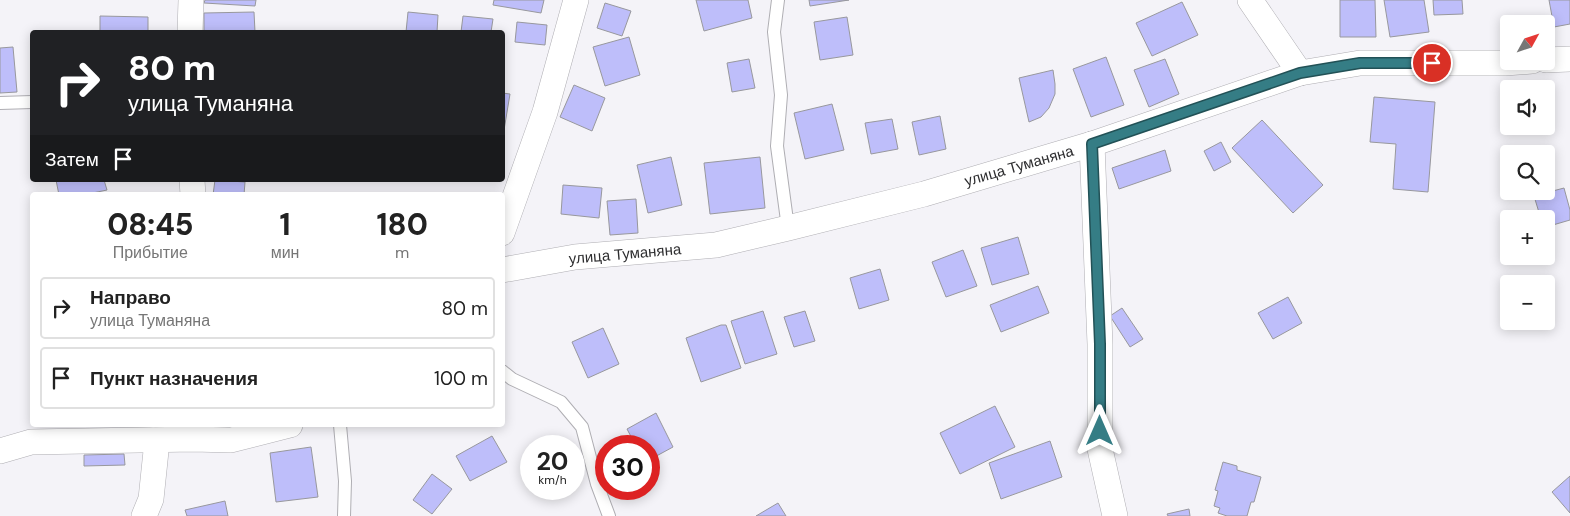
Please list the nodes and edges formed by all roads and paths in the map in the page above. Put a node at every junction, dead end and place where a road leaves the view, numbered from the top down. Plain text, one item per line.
1 (190, 0) edge
2 (576, 0) edge
3 (778, 0) edge
4 (1250, 0) edge
5 (190, 30) edge
6 (1570, 59) edge
7 (1555, 60) edge
8 (1500, 63) edge
9 (1300, 73) junction
10 (30, 102) edge
11 (0, 103) edge
12 (1092, 144) junction
13 (505, 224) edge
14 (788, 228) junction
15 (505, 269) edge
16 (505, 373) edge
17 (282, 427) edge
18 (340, 427) edge
19 (193, 432) edge
20 (153, 440) junction
21 (0, 451) edge
22 (144, 516) edge
23 (344, 516) edge
24 (609, 516) edge
25 (1115, 516) edge

1 - 5 street
2 - 13 street
3 - 14 lane
4 - 9 street
6 - 7 street
8 - 9 street, улица Туманяна
9 - 12 street, улица Туманяна
10 - 11 lane
12 - 14 street, улица Туманяна
12 - 25 street
14 - 15 street, улица Туманяна
16 - 24 lane
17 - 19 street
18 - 23 lane
19 - 20 street
20 - 21 street
20 - 22 street

